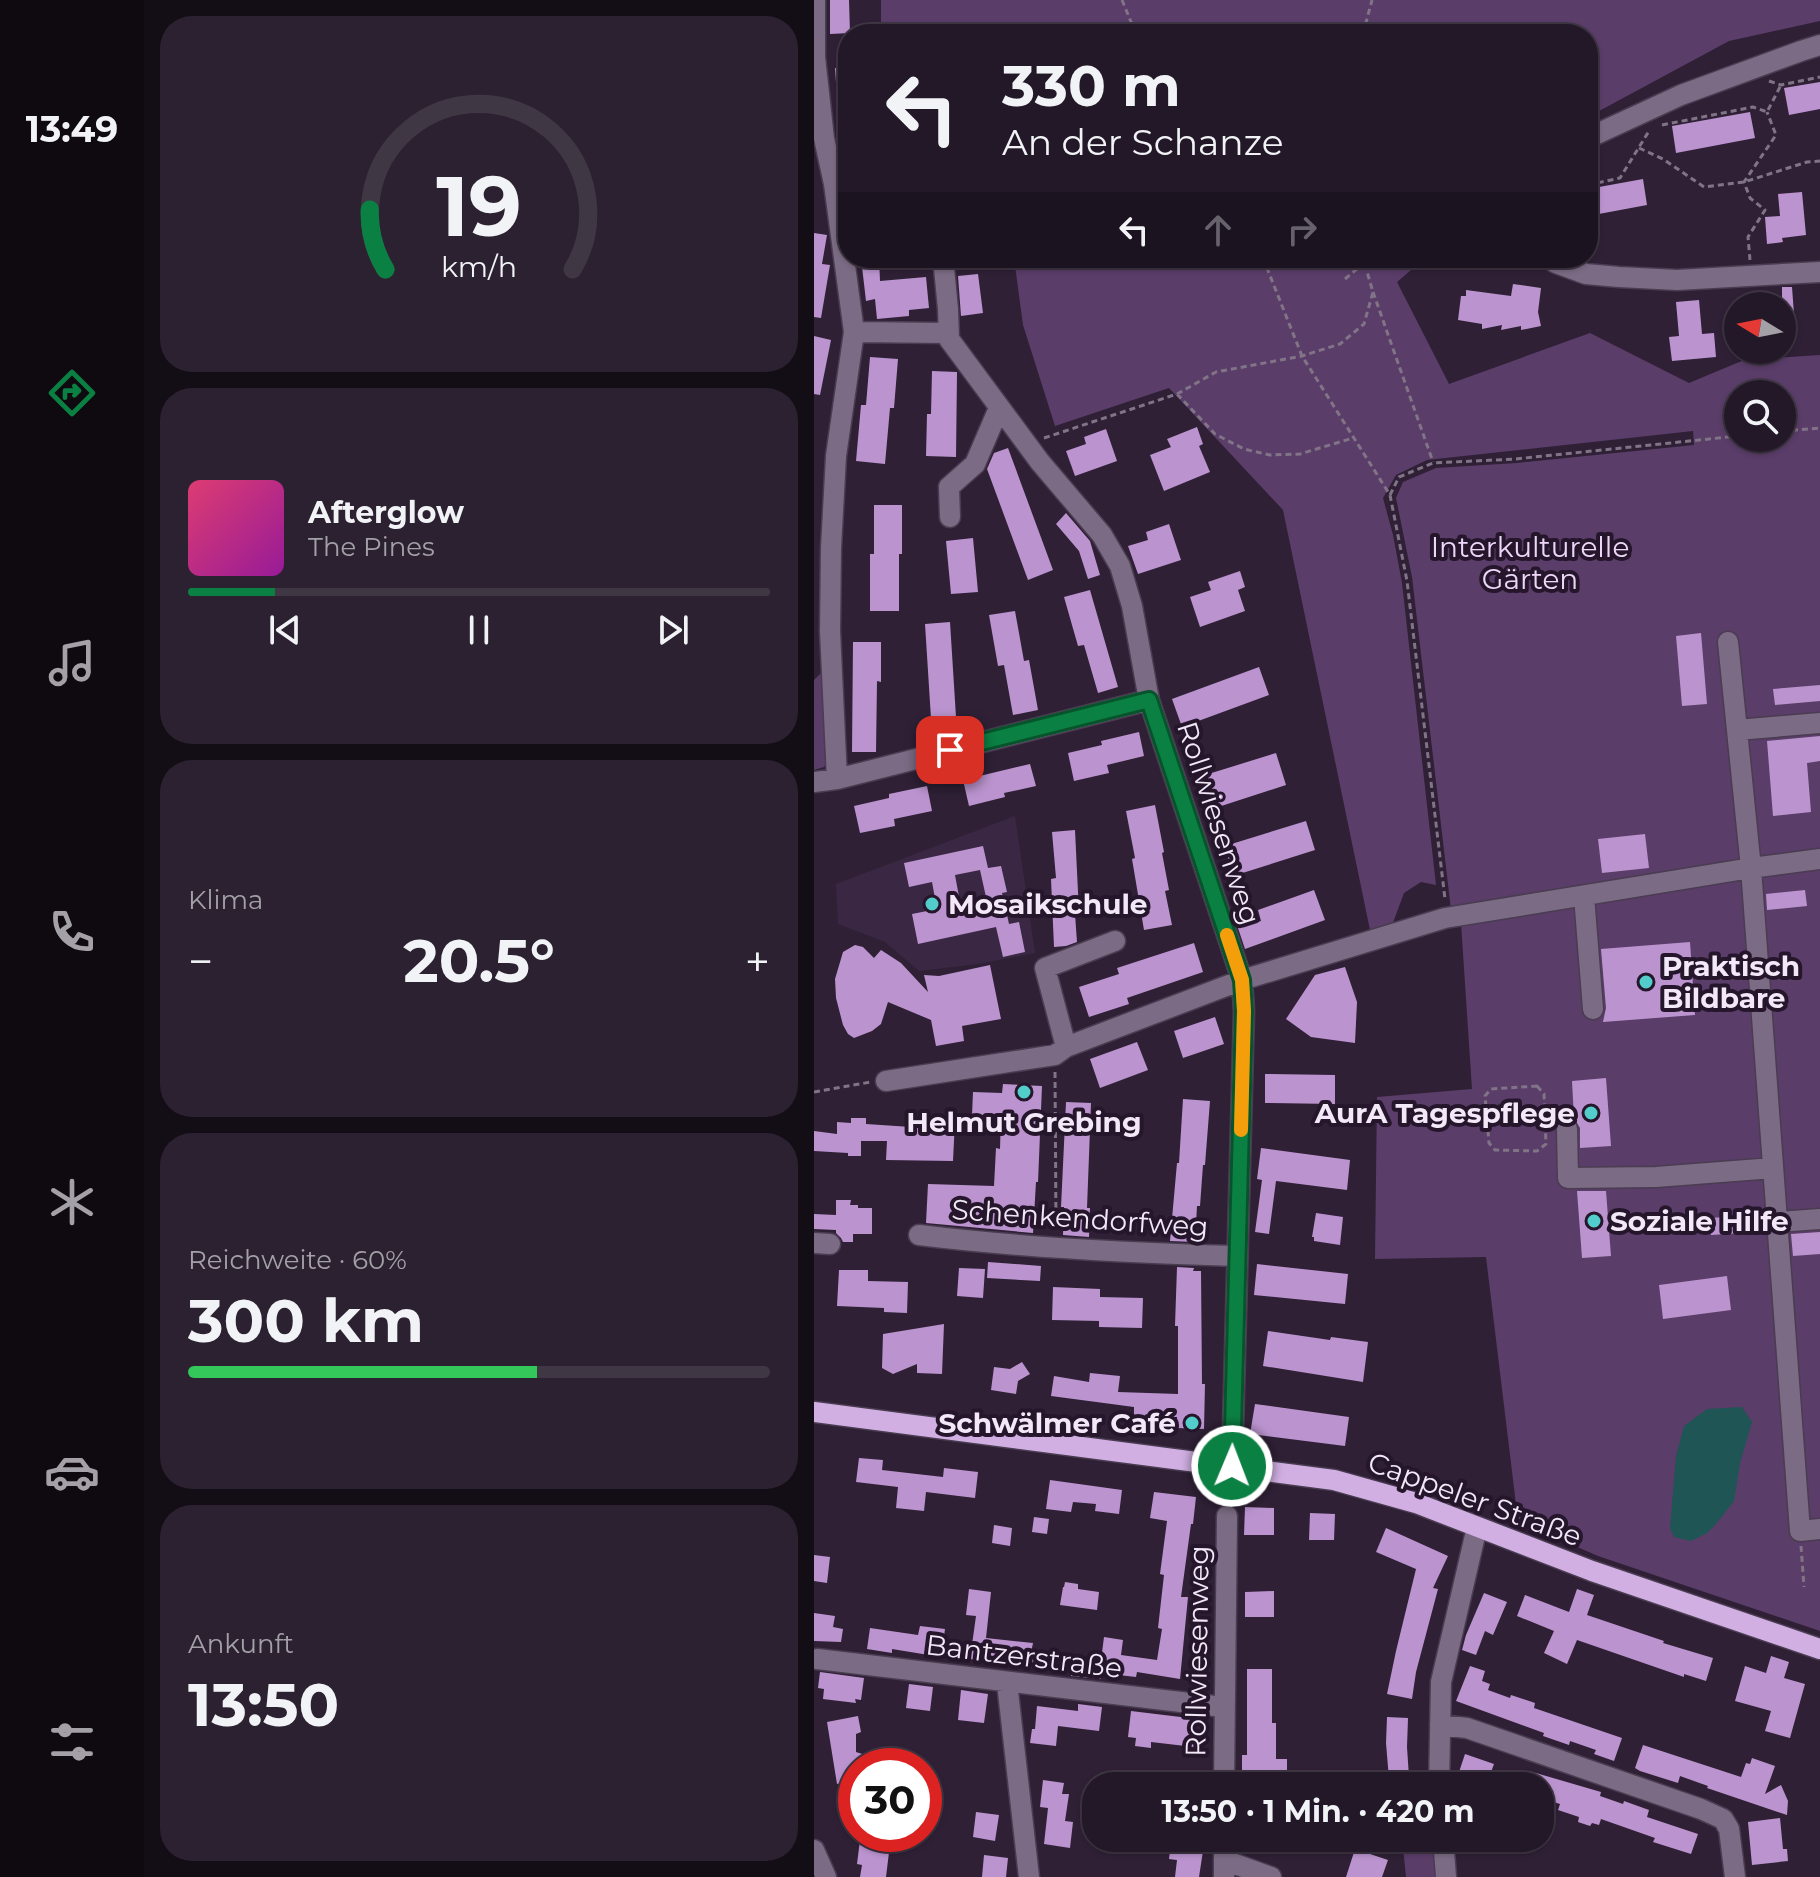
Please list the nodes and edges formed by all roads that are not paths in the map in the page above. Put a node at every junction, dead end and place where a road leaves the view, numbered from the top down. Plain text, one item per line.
1 (815, 0) edge
2 (1820, 45) edge
3 (1598, 133) edge
4 (838, 214) edge
5 (845, 268) edge
6 (944, 268) edge
7 (1570, 268) edge
8 (1820, 272) edge
9 (854, 332) junction
10 (947, 333) junction
11 (999, 408) junction
12 (950, 517) dead end
13 (1728, 642) dead end
14 (1149, 700) junction
15 (1820, 723) edge
16 (1737, 730) junction
17 (837, 779) junction
18 (814, 782) edge
19 (1820, 859) edge
20 (1751, 868) junction
21 (1584, 896) junction
22 (1115, 941) dead end
23 (1242, 980) junction
24 (1593, 1009) dead end
25 (1060, 1051) junction
26 (886, 1081) dead end
27 (1567, 1129) dead end
28 (1773, 1168) junction
29 (1820, 1219) edge
30 (1777, 1222) junction
31 (919, 1235) dead end
32 (1237, 1256) junction
33 (814, 1412) edge
34 (1232, 1466) junction
35 (1227, 1516) dead end
36 (1477, 1527) junction
37 (1810, 1530) edge
38 (1820, 1649) edge
39 (817, 1659) dead end
40 (1007, 1683) junction
41 (1223, 1707) junction
42 (1440, 1725) junction
43 (1224, 1772) edge
44 (1439, 1772) edge
45 (814, 1850) edge
46 (1444, 1852) edge
47 (1224, 1868) edge
48 (826, 1877) edge
49 (1029, 1877) edge
50 (1271, 1877) edge
51 (1446, 1877) edge
52 (1735, 1877) edge

1 - 4 street
2 - 3 street
5 - 9 street
6 - 10 street
7 - 8 street
9 - 10 street
9 - 17 street
10 - 11 street, Rollwiesenweg
11 - 12 street
11 - 14 street, Rollwiesenweg
13 - 16 street
14 - 17 street
14 - 23 street, Rollwiesenweg
15 - 16 street
16 - 20 street
17 - 18 street
19 - 20 street
20 - 21 street
20 - 28 street
21 - 23 street
21 - 24 street
22 - 25 street
23 - 25 street
23 - 32 street, Rollwiesenweg
25 - 26 street
27 - 28 street
28 - 30 street
29 - 30 street
30 - 37 street
31 - 32 street, Schenkendorfweg
32 - 34 street, Rollwiesenweg
33 - 34 main road, Cappeler Straße
34 - 36 main road, Cappeler Straße
35 - 41 street, Rollwiesenweg
36 - 38 main road, Cappeler Straße
36 - 42 street
39 - 40 street, Bantzerstraße
40 - 41 street, Bantzerstraße
40 - 49 street
41 - 43 street, Rollwiesenweg
42 - 44 street
42 - 52 street
45 - 48 street
46 - 51 street
47 - 50 street

